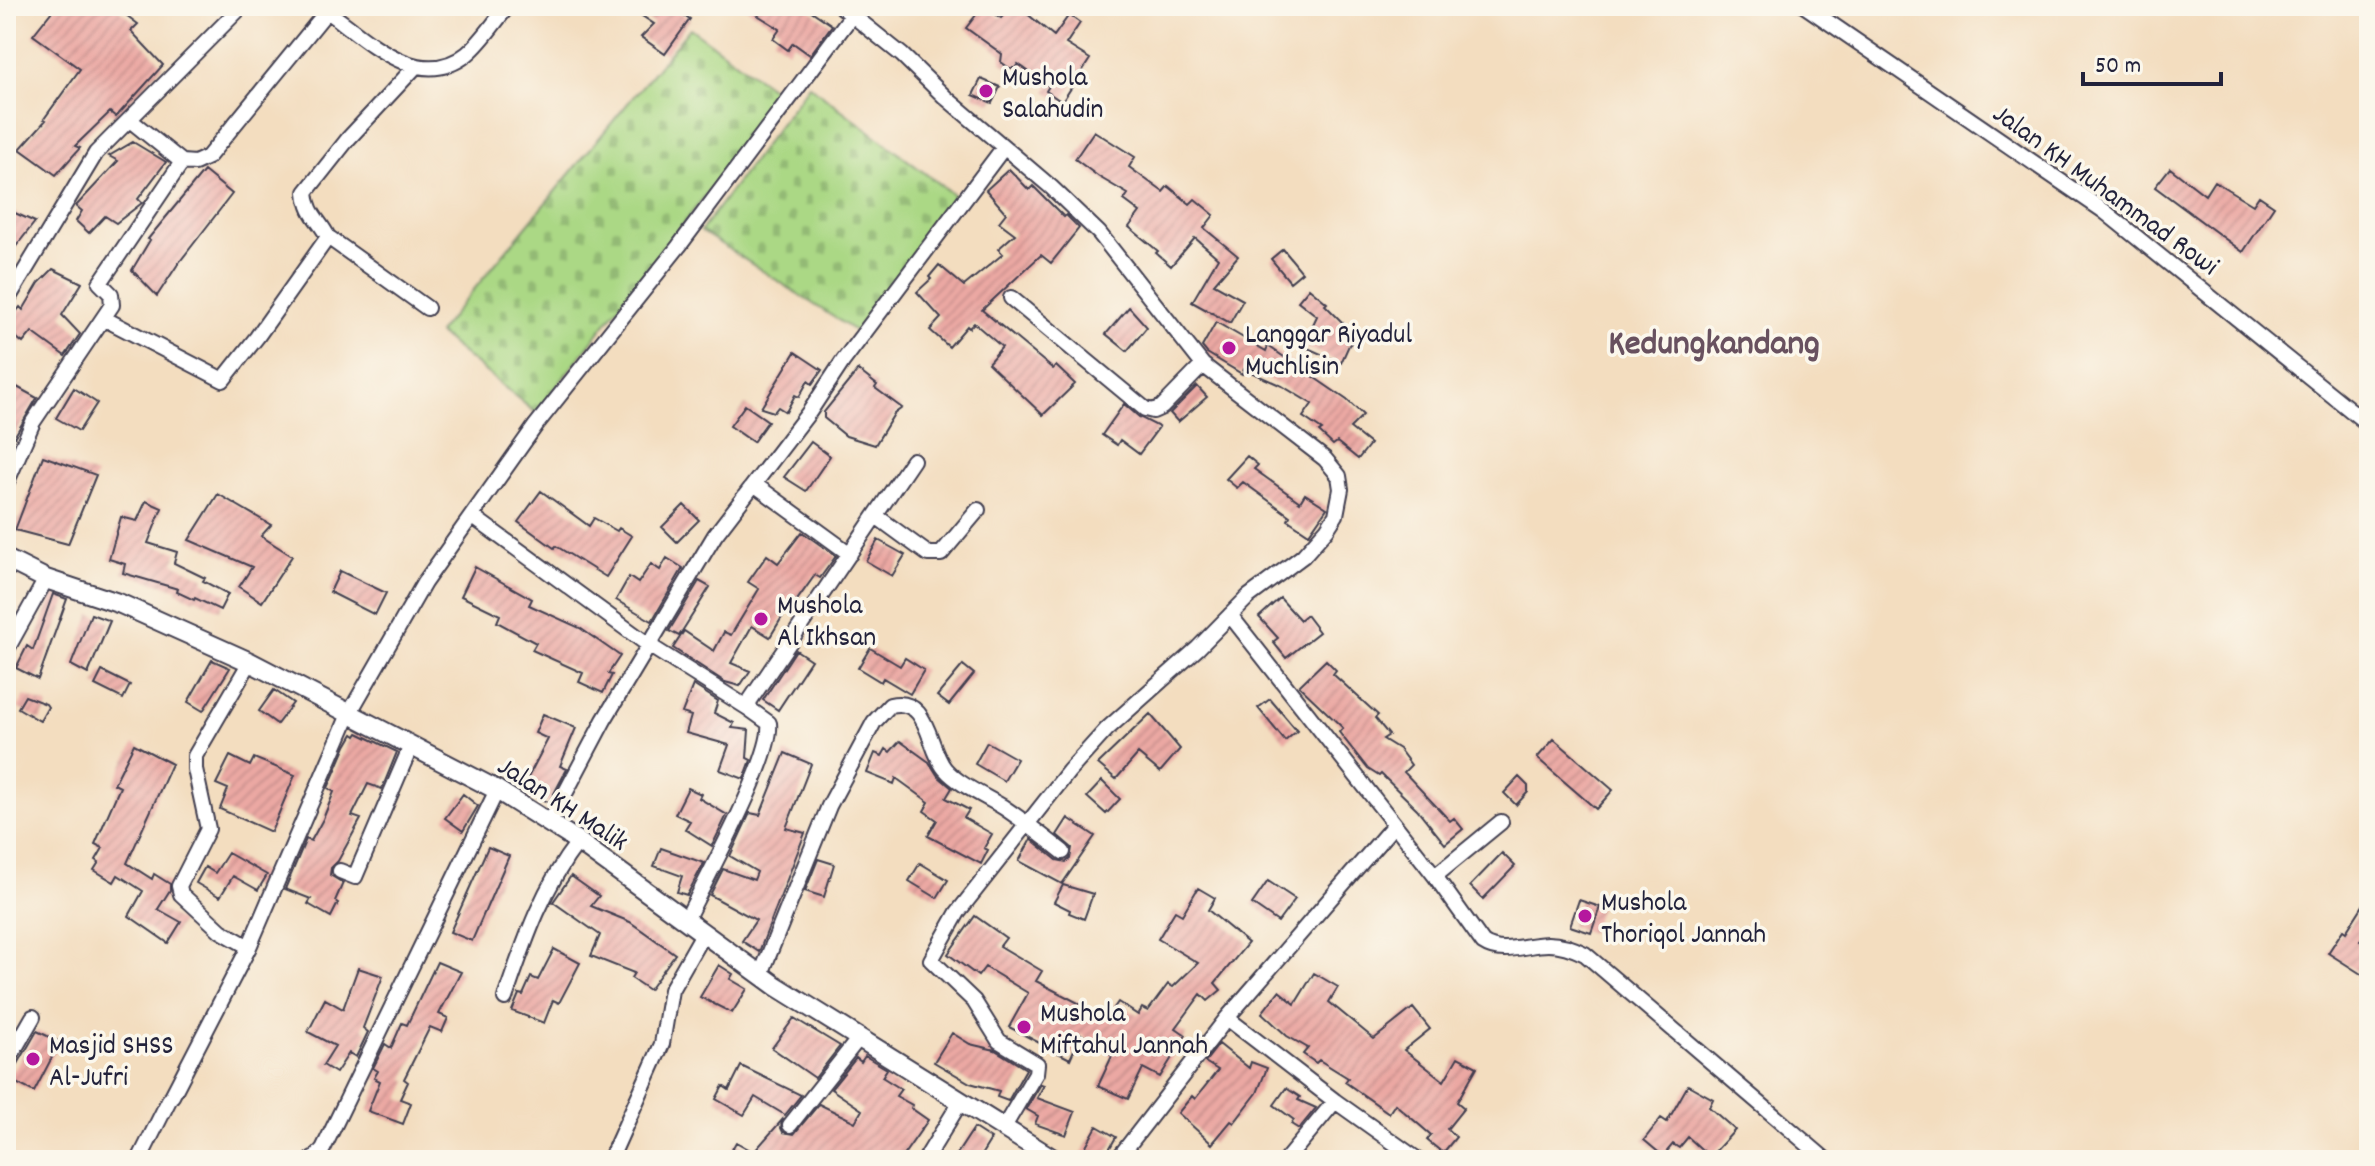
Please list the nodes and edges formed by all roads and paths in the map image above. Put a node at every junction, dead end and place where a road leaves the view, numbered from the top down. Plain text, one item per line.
1 (242, 6) edge
2 (508, 6) edge
3 (1805, 6) edge
4 (323, 8) edge
5 (846, 11) edge
6 (416, 66) junction
7 (130, 120) junction
8 (1004, 147) junction
9 (182, 162) junction
10 (328, 237) junction
11 (1011, 298) dead end
12 (6, 302) edge
13 (427, 308) dead end
14 (105, 319) junction
15 (1203, 365) junction
16 (2369, 425) edge
17 (913, 460) dead end
18 (6, 484) edge
19 (754, 484) junction
20 (978, 510) dead end
21 (472, 516) junction
22 (876, 516) junction
23 (850, 554) junction
24 (6, 559) edge
25 (46, 579) junction
26 (1230, 615) junction
27 (650, 646) junction
28 (6, 651) edge
29 (250, 662) junction
30 (748, 708) junction
31 (350, 712) junction
32 (411, 746) junction
33 (497, 790) junction
34 (550, 822) junction
35 (1501, 822) dead end
36 (1028, 823) junction
37 (1394, 825) junction
38 (578, 842) junction
39 (1063, 852) dead end
40 (340, 871) dead end
41 (1435, 876) junction
42 (687, 918) junction
43 (704, 932) junction
44 (249, 947) junction
45 (761, 974) junction
46 (505, 998) dead end
47 (33, 1017) dead end
48 (1227, 1018) junction
49 (859, 1038) junction
50 (10, 1047) edge
51 (6, 1064) edge
52 (961, 1101) junction
53 (1335, 1101) junction
54 (790, 1125) dead end
55 (1004, 1127) junction
56 (139, 1160) edge
57 (311, 1160) edge
58 (610, 1160) edge
59 (925, 1160) edge
60 (1055, 1160) edge
61 (1117, 1160) edge
62 (1286, 1160) edge
63 (1418, 1160) edge
64 (1826, 1160) edge

1 - 7 street
2 - 6 street
3 - 16 street, Jalan KH Muhammad Rowi
4 - 6 street
4 - 9 street
5 - 8 street
5 - 21 street
6 - 10 street
7 - 9 street
7 - 12 street
8 - 15 street
8 - 19 street
9 - 14 street
10 - 13 street
10 - 14 street
11 - 15 street
14 - 18 street
15 - 26 street
17 - 22 street
19 - 23 street
19 - 27 street
20 - 22 street
21 - 27 street
21 - 31 street
22 - 23 street
23 - 30 street
24 - 25 street, Jalan KH Malik
25 - 28 street
25 - 29 street, Jalan KH Malik
26 - 36 street
26 - 37 street
27 - 30 street
27 - 34 street
29 - 31 street, Jalan KH Malik
29 - 44 street
30 - 42 street
31 - 32 street, Jalan KH Malik
31 - 44 street
32 - 33 street, Jalan KH Malik
32 - 40 street
33 - 34 street, Jalan KH Malik
33 - 57 street
34 - 38 street, Jalan KH Malik
35 - 41 street
36 - 39 street
36 - 45 street
36 - 55 street
37 - 41 street
37 - 48 street
38 - 42 street, Jalan KH Malik
38 - 46 street
41 - 64 street
42 - 43 street, Jalan KH Malik
43 - 45 street, Jalan KH Malik
43 - 58 street
44 - 56 street
45 - 49 street, Jalan KH Malik
47 - 50 street
48 - 53 street
48 - 61 street
49 - 52 street, Jalan KH Malik
49 - 54 street
50 - 51 street
52 - 55 street, Jalan KH Malik
52 - 59 street
53 - 62 street
53 - 63 street
55 - 60 street, Jalan KH Malik

